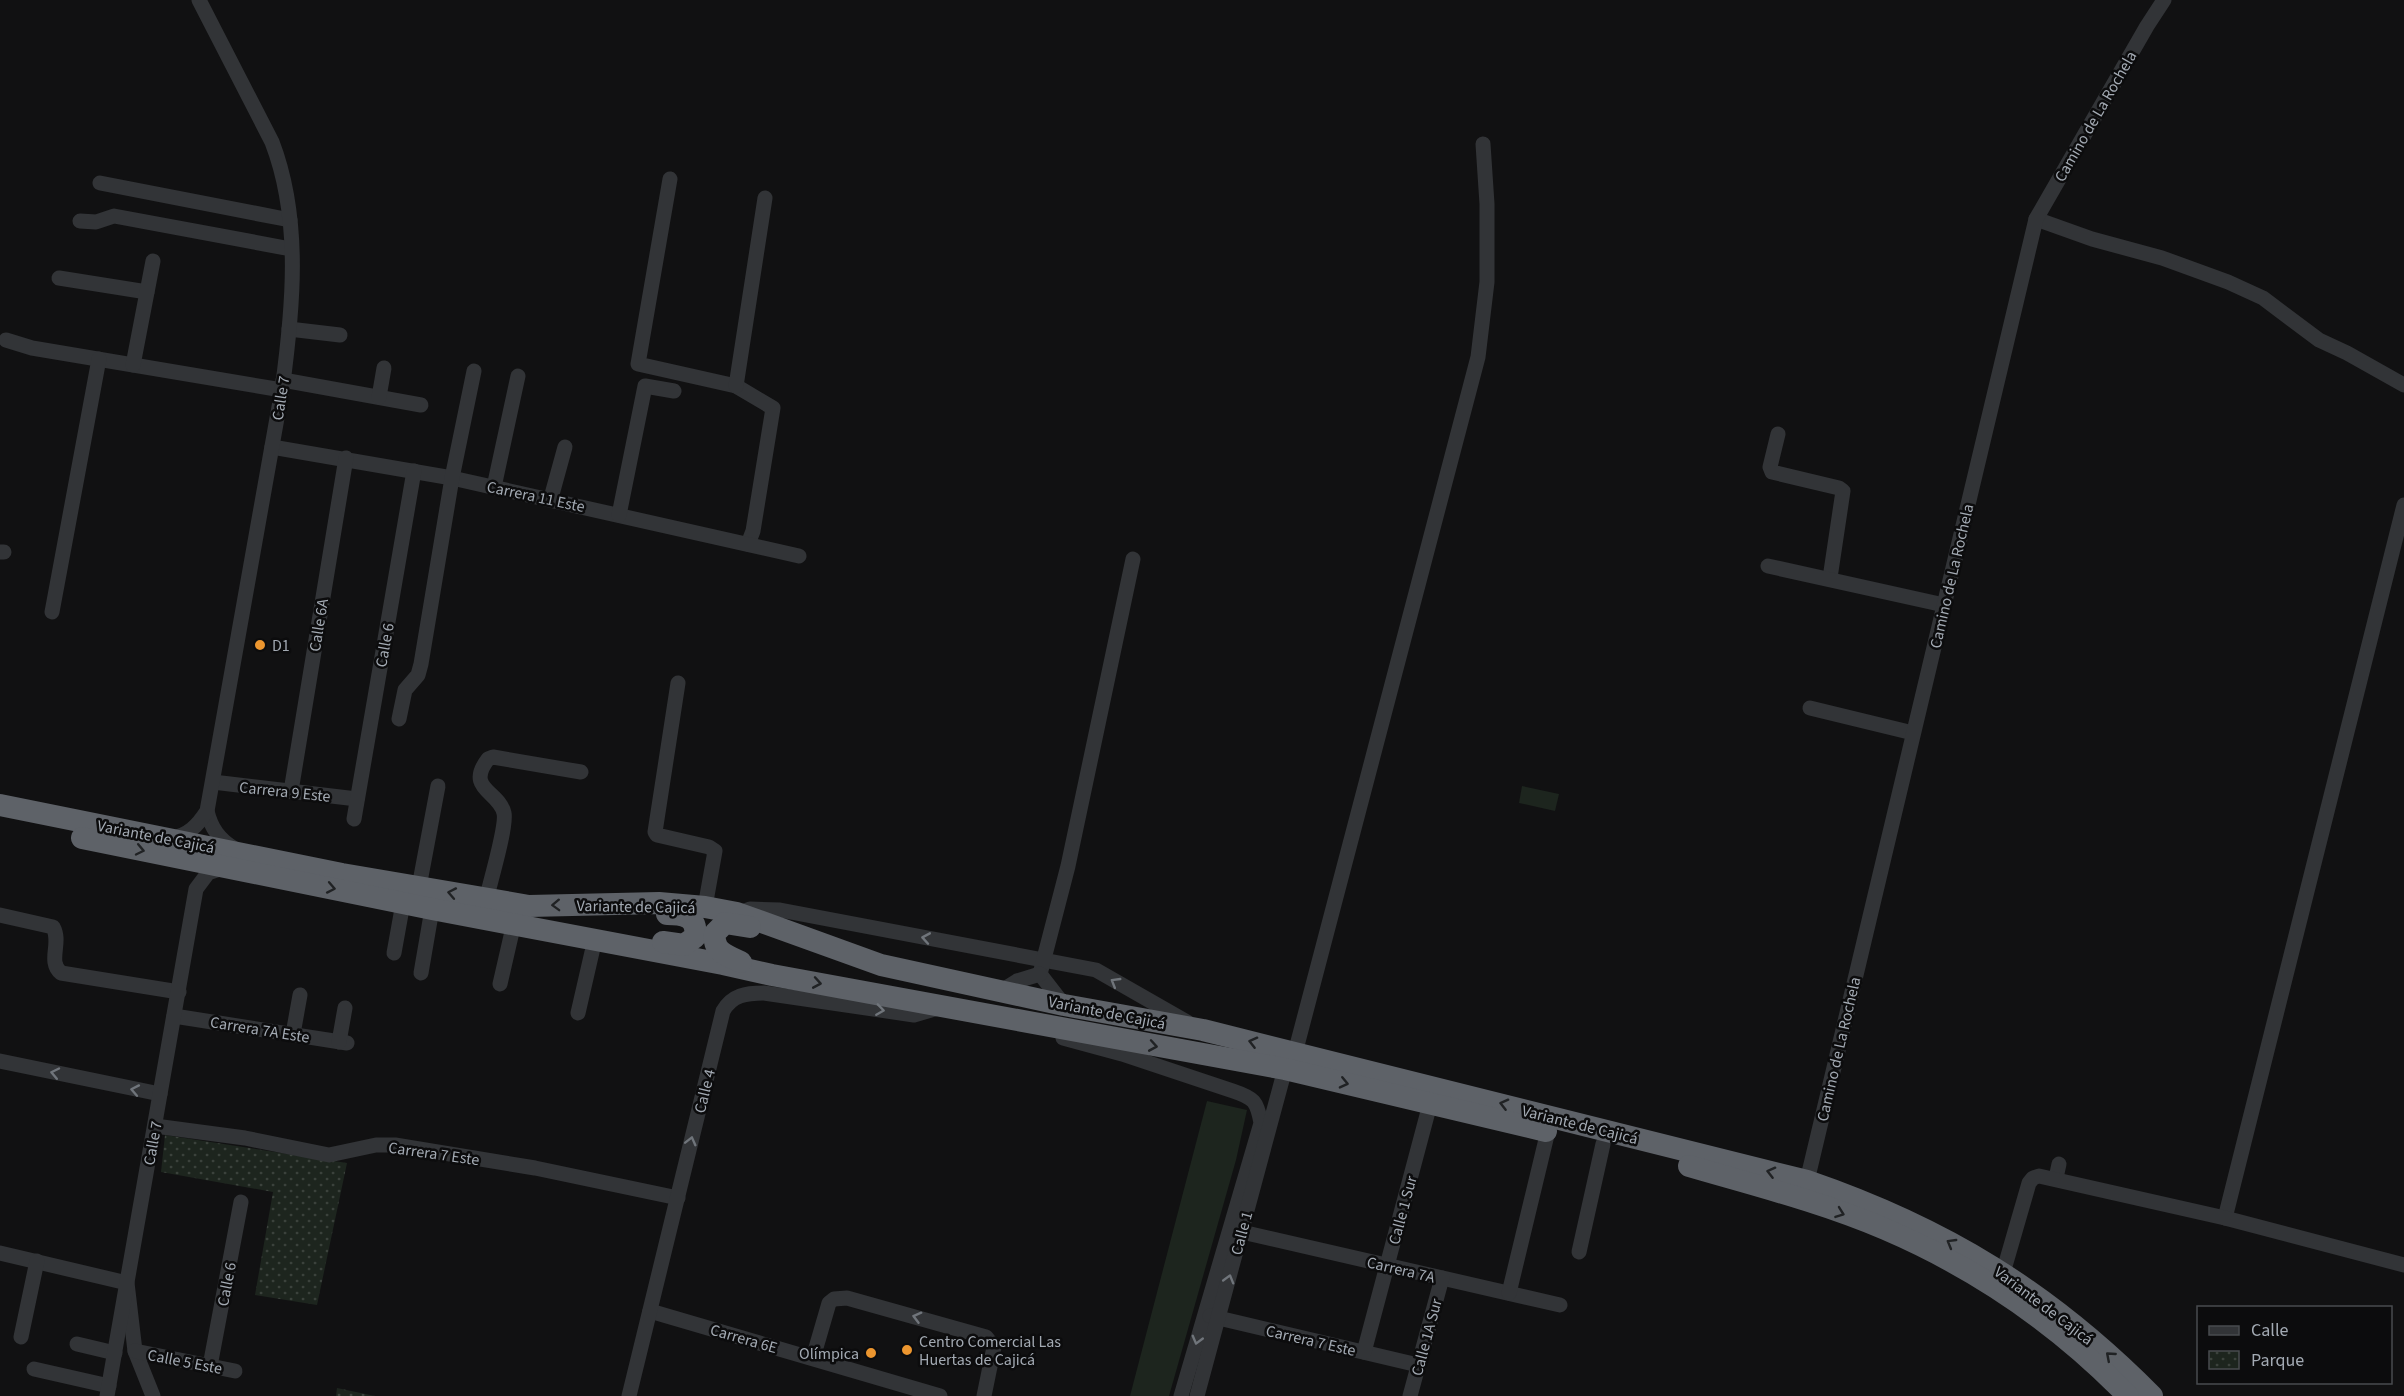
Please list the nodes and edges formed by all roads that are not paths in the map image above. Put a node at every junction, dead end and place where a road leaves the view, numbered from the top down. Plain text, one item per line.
1 (199, 0) edge
2 (2164, 0) edge
3 (1483, 144) dead end
4 (670, 179) dead end
5 (99, 183) dead end
6 (765, 198) dead end
7 (2036, 219) junction
8 (290, 220) junction
9 (80, 221) dead end
10 (291, 249) junction
11 (153, 261) dead end
12 (59, 278) dead end
13 (147, 292) junction
14 (289, 329) junction
15 (340, 335) dead end
16 (6, 340) dead end
17 (99, 359) junction
18 (134, 365) junction
19 (384, 368) dead end
20 (474, 371) dead end
21 (518, 376) dead end
22 (283, 385) junction
23 (2404, 385) edge
24 (736, 386) junction
25 (674, 391) dead end
26 (379, 397) junction
27 (421, 405) dead end
28 (1778, 434) dead end
29 (272, 447) junction
30 (565, 447) dead end
31 (346, 458) junction
32 (414, 471) junction
33 (452, 478) junction
34 (494, 487) junction
35 (551, 498) junction
36 (2404, 505) edge
37 (619, 515) junction
38 (748, 544) junction
39 (798, 556) dead end
40 (1134, 559) dead end
41 (1768, 566) dead end
42 (1830, 578) junction
43 (1944, 605) junction
44 (52, 612) dead end
45 (678, 683) dead end
46 (1810, 708) dead end
47 (399, 719) dead end
48 (1913, 734) junction
49 (581, 772) dead end
50 (213, 782) junction
51 (438, 786) dead end
52 (291, 791) junction
53 (357, 799) junction
54 (0, 805) edge
55 (207, 811) junction
56 (354, 819) dead end
57 (0, 821) edge
58 (162, 838) junction
59 (249, 854) junction
60 (175, 857) junction
61 (226, 868) junction
62 (419, 887) junction
63 (196, 889) junction
64 (486, 900) junction
65 (403, 903) junction
66 (615, 904) junction
67 (705, 907) junction
68 (432, 909) junction
69 (737, 914) junction
70 (0, 915) edge
71 (514, 923) junction
72 (784, 932) junction
73 (605, 941) junction
74 (394, 953) dead end
75 (1041, 967) junction
76 (421, 973) dead end
77 (772, 975) junction
78 (500, 984) dead end
79 (1001, 991) junction
80 (178, 992) junction
81 (300, 995) dead end
82 (1064, 1005) junction
83 (944, 1006) junction
84 (345, 1008) dead end
85 (578, 1013) dead end
86 (174, 1016) junction
87 (1030, 1024) junction
88 (1203, 1030) junction
89 (293, 1034) junction
90 (0, 1061) edge
91 (1290, 1061) junction
92 (160, 1095) junction
93 (1431, 1104) junction
94 (155, 1126) junction
95 (1548, 1131) junction
96 (1603, 1144) junction
97 (1807, 1181) junction
98 (678, 1198) junction
99 (241, 1202) dead end
100 (2225, 1218) junction
101 (1242, 1232) junction
102 (0, 1252) edge
103 (1579, 1252) dead end
104 (37, 1261) junction
105 (2404, 1265) edge
106 (1387, 1266) junction
107 (2003, 1273) junction
108 (1442, 1278) junction
109 (127, 1282) junction
110 (1509, 1293) junction
111 (1560, 1305) dead end
112 (649, 1315) junction
113 (1211, 1316) junction
114 (21, 1337) dead end
115 (77, 1344) dead end
116 (1364, 1352) junction
117 (114, 1355) junction
118 (813, 1358) junction
119 (137, 1359) junction
120 (1418, 1365) junction
121 (210, 1366) junction
122 (34, 1369) dead end
123 (236, 1371) dead end
124 (892, 1390) edge
125 (108, 1391) edge
126 (153, 1396) edge
127 (630, 1396) edge
128 (907, 1396) edge
129 (940, 1396) edge
130 (984, 1396) edge
131 (1181, 1396) edge
132 (1197, 1396) edge
133 (1410, 1396) edge
134 (2128, 1396) edge
135 (2152, 1396) edge

1 - 8 street, Calle 7
2 - 7 street, Camino de La Rochela
3 - 91 street, Calle 1
4 - 24 street
5 - 8 street
6 - 24 street
7 - 23 street
7 - 43 street, Camino de La Rochela
8 - 10 street, Calle 7
9 - 10 street
10 - 14 street, Calle 7
11 - 13 street
12 - 13 street
13 - 18 street
14 - 15 street
14 - 22 street, Calle 7
16 - 17 street
17 - 18 street
17 - 44 street
18 - 22 street
19 - 26 street
20 - 33 street
21 - 34 street
22 - 26 street
22 - 29 street, Calle 7
24 - 38 street
25 - 37 street
26 - 27 street
28 - 42 street
29 - 31 street, Carrera 11 Este
29 - 50 street, Calle 7
30 - 35 street
31 - 32 street, Carrera 11 Este
31 - 52 street, Calle 6A
32 - 33 street, Carrera 11 Este
32 - 53 street, Calle 6
33 - 34 street, Carrera 11 Este
33 - 47 street
34 - 35 street, Carrera 11 Este
35 - 37 street, Carrera 11 Este
36 - 100 street
37 - 38 street, Carrera 11 Este
38 - 39 street, Carrera 11 Este
40 - 75 street
41 - 42 street
42 - 43 street
43 - 48 street, Camino de La Rochela
45 - 67 street
46 - 48 street
48 - 97 street, Camino de La Rochela
49 - 64 street
50 - 52 street, Carrera 9 Este
50 - 55 street, Calle 7
51 - 62 street
52 - 53 street, Carrera 9 Este
53 - 56 street, Calle 6
54 - 58 highway, Variante de Cajicá
55 - 58 street
55 - 59 street
57 -> 60 highway, Variante de Cajicá
58 - 59 highway, Variante de Cajicá
59 - 62 highway, Variante de Cajicá
60 - 61 highway, Variante de Cajicá
60 - 63 street
61 - 63 street
61 -> 65 highway, Variante de Cajicá
64 -> 62 highway, Variante de Cajicá
63 - 80 street, Calle 7
66 -> 64 highway, Variante de Cajicá
65 - 68 highway, Variante de Cajicá
65 - 74 street
66 - 67 highway, Variante de Cajicá
66 - 73 highway
67 - 69 highway, Variante de Cajicá
68 - 71 highway, Variante de Cajicá
68 - 76 street
69 - 72 highway, Variante de Cajicá
75 -> 69 street
70 - 80 street
71 - 73 highway, Variante de Cajicá
71 - 78 street
72 - 77 highway
72 - 79 highway, Variante de Cajicá
73 - 77 highway, Variante de Cajicá
73 - 85 street
75 - 79 street
75 - 82 street
88 -> 75 street
77 -> 83 highway, Variante de Cajicá
79 - 82 highway, Variante de Cajicá
80 - 86 street, Calle 7
81 - 89 street
82 - 88 highway, Variante de Cajicá
83 - 87 highway, Variante de Cajicá
98 -> 83 street, Calle 4
84 - 89 street, Carrera 7A Este
86 - 89 street, Carrera 7A Este
86 - 92 street, Calle 7
87 -> 91 highway, Variante de Cajicá
87 - 113 street, Calle 1
91 -> 88 highway, Variante de Cajicá
92 -> 90 street
91 -> 93 highway, Variante de Cajicá
97 -> 91 highway, Variante de Cajicá
91 - 101 street, Calle 1
92 - 94 street, Calle 7
93 - 95 highway, Variante de Cajicá
93 - 106 street, Calle 1 Sur
94 - 98 street, Carrera 7 Este
94 - 109 street, Calle 7
95 - 96 highway, Variante de Cajicá
95 - 110 street
96 - 103 street
96 -> 134 highway, Variante de Cajicá
107 -> 97 highway, Variante de Cajicá
98 - 112 street, Calle 4
99 - 121 street, Calle 6
100 - 105 street
100 - 107 street
101 - 106 street, Carrera 7A
113 -> 101 street, Calle 1
102 - 104 street
104 - 109 street
104 - 114 street
106 - 108 street, Carrera 7A
106 - 116 street, Calle 1 Sur
135 -> 107 highway, Variante de Cajicá
108 - 110 street, Carrera 7A
108 - 120 street, Calle 1A Sur
109 - 117 street, Calle 7
109 - 119 street
110 - 111 street, Carrera 7A
112 - 118 street, Carrera 6E
112 - 124 street, Carrera 6E
112 - 127 street, Calle 4
113 - 116 street, Carrera 7 Este
113 -> 131 street, Calle 1
113 - 132 street, Calle 1
115 - 117 street, Calle 5 Este
116 - 120 street, Carrera 7 Este
117 - 119 street, Calle 5 Este
117 - 125 street, Calle 7
118 - 124 street, Carrera 6E
130 -> 118 street
119 - 121 street, Calle 5 Este
119 - 126 street
120 - 133 street, Calle 1A Sur
121 - 123 street, Calle 5 Este
122 - 125 street
124 - 128 street, Carrera 6E
124 - 129 street, Carrera 6E

